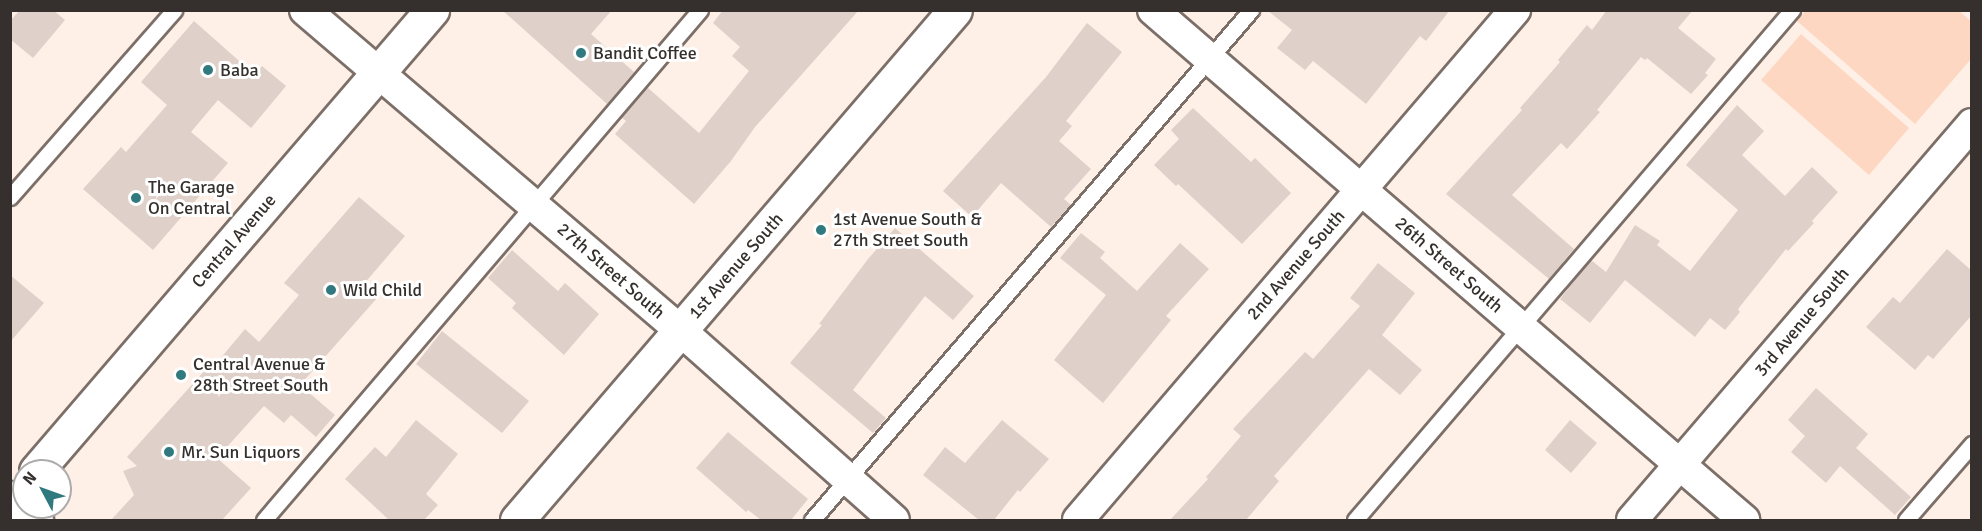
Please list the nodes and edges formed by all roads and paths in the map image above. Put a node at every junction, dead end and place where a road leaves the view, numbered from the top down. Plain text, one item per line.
1 (174, 10) edge
2 (305, 10) edge
3 (432, 10) edge
4 (700, 10) edge
5 (955, 10) edge
6 (1153, 10) edge
7 (1251, 10) edge
8 (1515, 10) edge
9 (1792, 10) edge
10 (1209, 59) junction
11 (379, 72) junction
12 (1971, 124) edge
13 (1361, 190) junction
14 (10, 197) edge
15 (534, 204) junction
16 (1520, 327) junction
17 (680, 330) junction
18 (1971, 444) edge
19 (46, 459) edge
20 (1680, 465) junction
21 (848, 479) junction
22 (264, 520) edge
23 (517, 520) edge
24 (812, 520) edge
25 (894, 520) edge
26 (1078, 520) edge
27 (1355, 520) edge
28 (1632, 520) edge
29 (1744, 520) edge
30 (1906, 520) edge

1 - 14 lane
2 - 11 street, 27th Street South
3 - 11 main road, Central Avenue
4 - 15 lane
5 - 17 main road, 1st Avenue South
6 - 10 street, 26th Street South
7 - 10 lane
8 - 13 street, 2nd Avenue South
9 - 16 lane
10 - 13 street, 26th Street South
10 - 21 lane
11 - 15 street, 27th Street South
11 - 19 main road, Central Avenue
12 - 20 street, 3rd Avenue South
13 - 16 street, 26th Street South
13 - 26 street, 2nd Avenue South
15 - 17 street, 27th Street South
15 - 22 lane
16 - 20 street, 26th Street South
16 - 27 lane
17 - 21 street, 27th Street South
17 - 23 main road, 1st Avenue South
18 - 30 lane
20 - 28 street, 3rd Avenue South
20 - 29 street, 26th Street South
21 - 24 lane
21 - 25 street, 27th Street South

